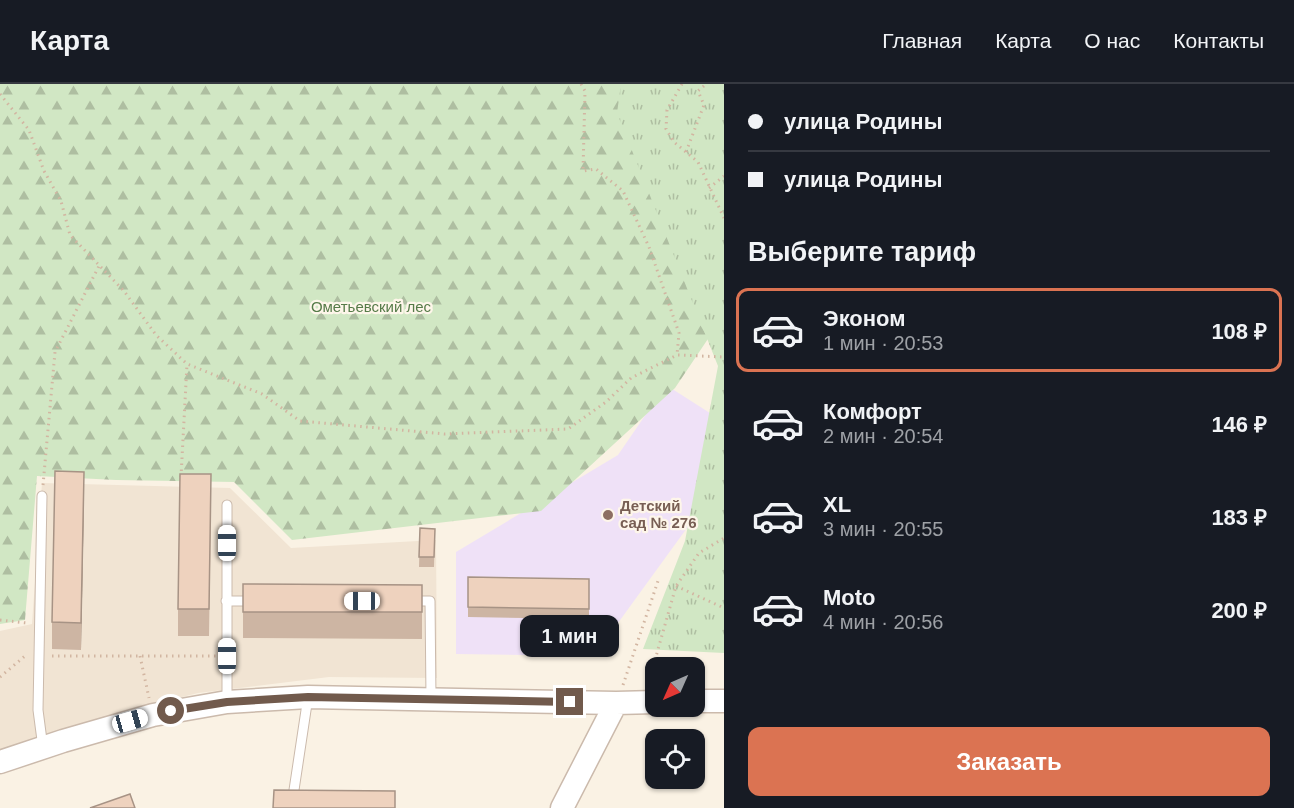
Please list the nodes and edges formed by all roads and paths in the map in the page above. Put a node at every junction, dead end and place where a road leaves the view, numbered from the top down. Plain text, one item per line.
1 (581, 84) edge
2 (682, 84) edge
3 (706, 84) edge
4 (0, 94) edge
5 (686, 152) junction
6 (724, 176) edge
7 (709, 188) junction
8 (724, 218) edge
9 (99, 266) junction
10 (677, 355) junction
11 (724, 357) edge
12 (188, 364) junction
13 (181, 480) edge
14 (42, 496) joint
15 (227, 505) dead end
16 (724, 538) edge
17 (659, 578) dead end
18 (676, 586) junction
19 (226, 601) junction
20 (262, 601) edge
21 (406, 601) edge
22 (724, 608) edge
23 (0, 620) edge
24 (38, 624) junction
25 (38, 656) junction
26 (140, 656) junction
27 (227, 656) junction
28 (656, 657) edge
29 (0, 677) edge
30 (308, 697) junction
31 (430, 700) junction
32 (705, 701) edge
33 (724, 701) edge
34 (227, 702) junction
35 (645, 702) edge
36 (616, 703) junction
37 (153, 715) junction
38 (43, 748) junction
39 (0, 762) edge
40 (294, 790) edge
41 (562, 808) edge

1 - 10 path
2 - 5 path
3 - 5 path
4 - 9 path
5 - 7 path
6 - 7 path
7 - 8 path
9 - 12 path
9 - 14 path
10 - 11 path
10 - 12 path
12 - 13 path
14 - 24 lane
15 - 19 lane
16 - 18 path
17 - 36 path
18 - 22 path
18 - 28 path
19 - 20 lane
19 - 27 lane
21 - 31 lane
23 - 24 path
24 - 25 lane
25 - 26 path
25 - 29 path
25 - 38 lane
26 - 27 path
26 - 37 path
27 - 34 lane
30 - 31 street
30 - 34 street
30 - 40 lane
31 - 36 street
32 - 33 street
34 - 37 street
35 - 36 street
36 - 41 street
37 - 38 street
38 - 39 street

